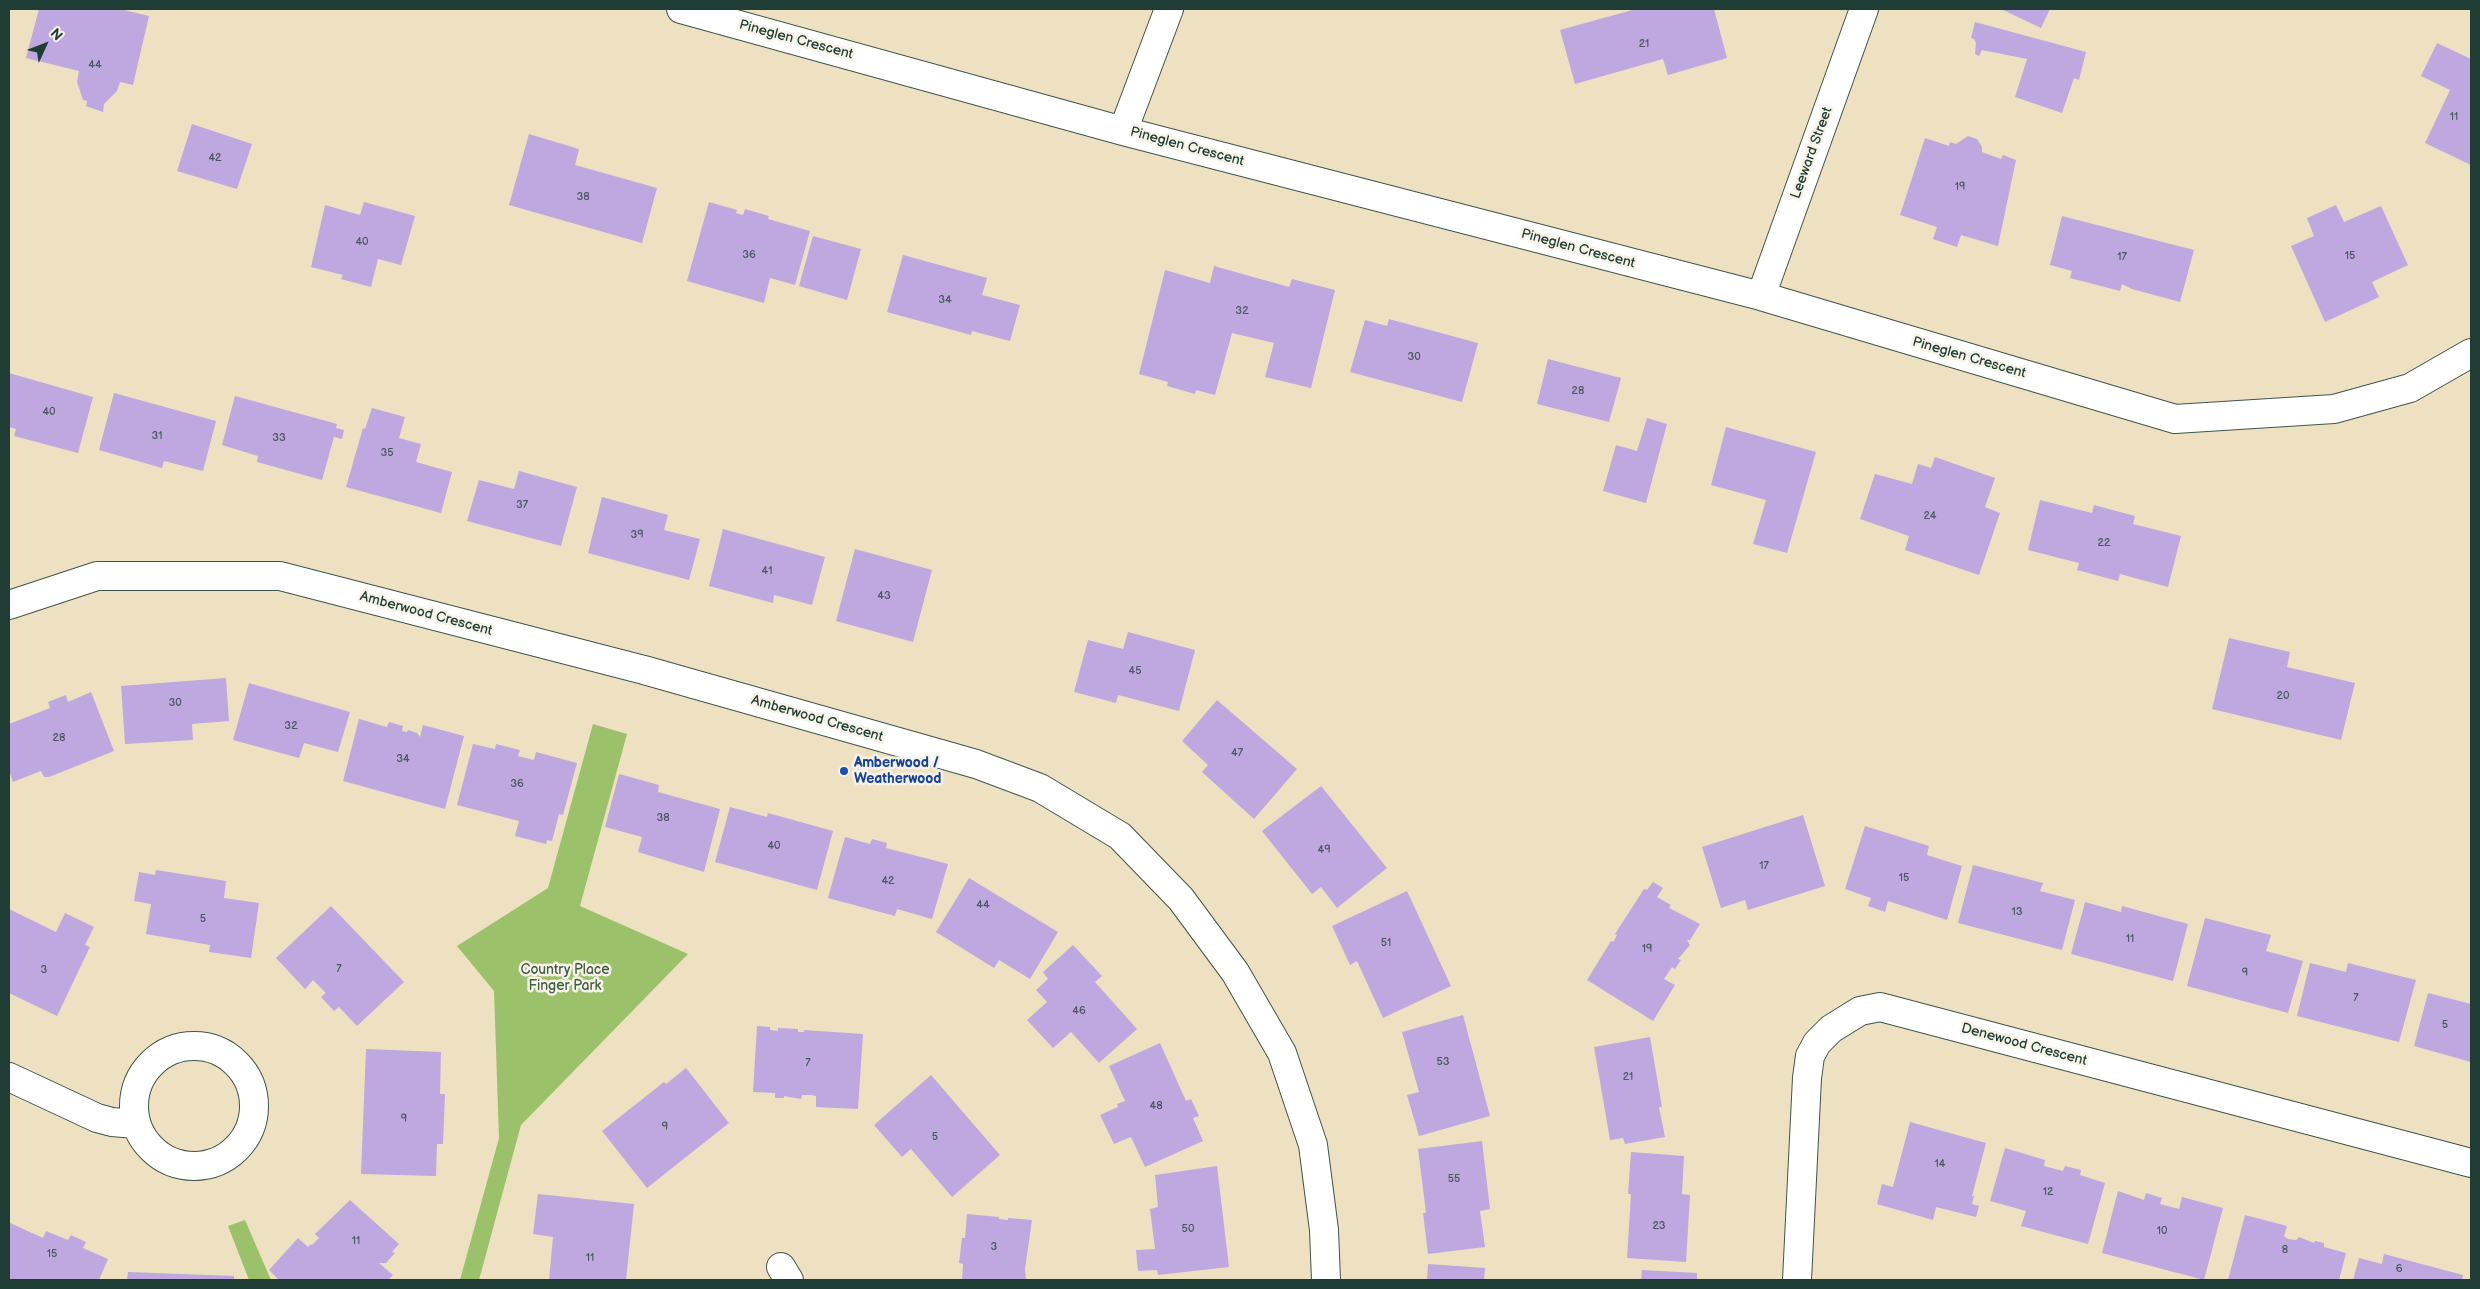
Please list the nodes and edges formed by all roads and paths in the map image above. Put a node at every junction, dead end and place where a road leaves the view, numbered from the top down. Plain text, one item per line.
1 (681, 9) edge
2 (1169, 9) edge
3 (1864, 9) edge
4 (1123, 131) junction
5 (1761, 296) junction
6 (2471, 353) edge
7 (9, 605) edge
8 (9, 1077) edge
9 (136, 1124) junction
10 (2471, 1163) edge
11 (1326, 1280) edge
12 (1796, 1280) edge

1 - 4 street, Pineglen Crescent
2 - 4 street
3 - 5 street, Leeward Street
4 - 5 street, Pineglen Crescent
5 - 6 street, Pineglen Crescent
7 - 11 street, Amberwood Crescent
8 - 9 street
9 - 9 street
10 - 12 street, Denewood Crescent

